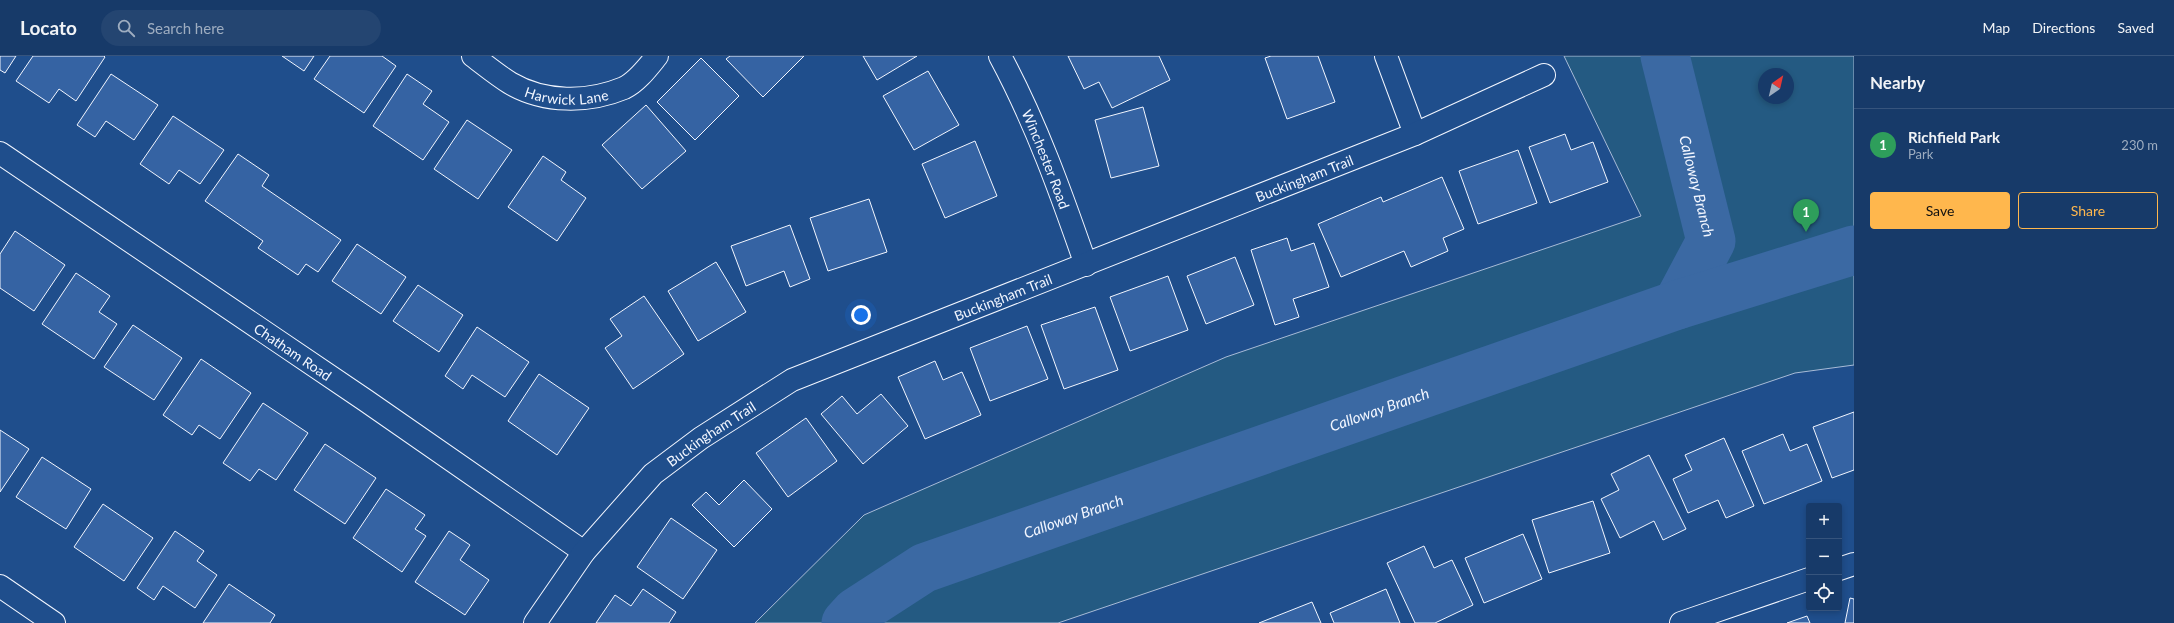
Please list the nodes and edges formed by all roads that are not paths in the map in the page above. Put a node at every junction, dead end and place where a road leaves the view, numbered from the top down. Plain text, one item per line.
1 (473, 56) edge
2 (657, 56) edge
3 (1000, 56) edge
4 (1386, 56) edge
5 (1544, 75) dead end
6 (1415, 134) junction
7 (0, 153) edge
8 (1086, 265) junction
9 (584, 552) junction
10 (1854, 564) edge
11 (1842, 568) edge
12 (1806, 580) edge
13 (0, 586) edge
14 (54, 623) edge
15 (535, 623) edge
16 (1681, 623) edge

1 - 2 street, Harwick Lane
3 - 8 street, Winchester Road
4 - 6 street
5 - 6 street, Buckingham Trail
6 - 8 street, Buckingham Trail
7 - 9 street, Chatham Road
8 - 9 street, Buckingham Trail
9 - 15 street, Buckingham Trail
10 - 11 street
12 - 16 street
13 - 14 street

